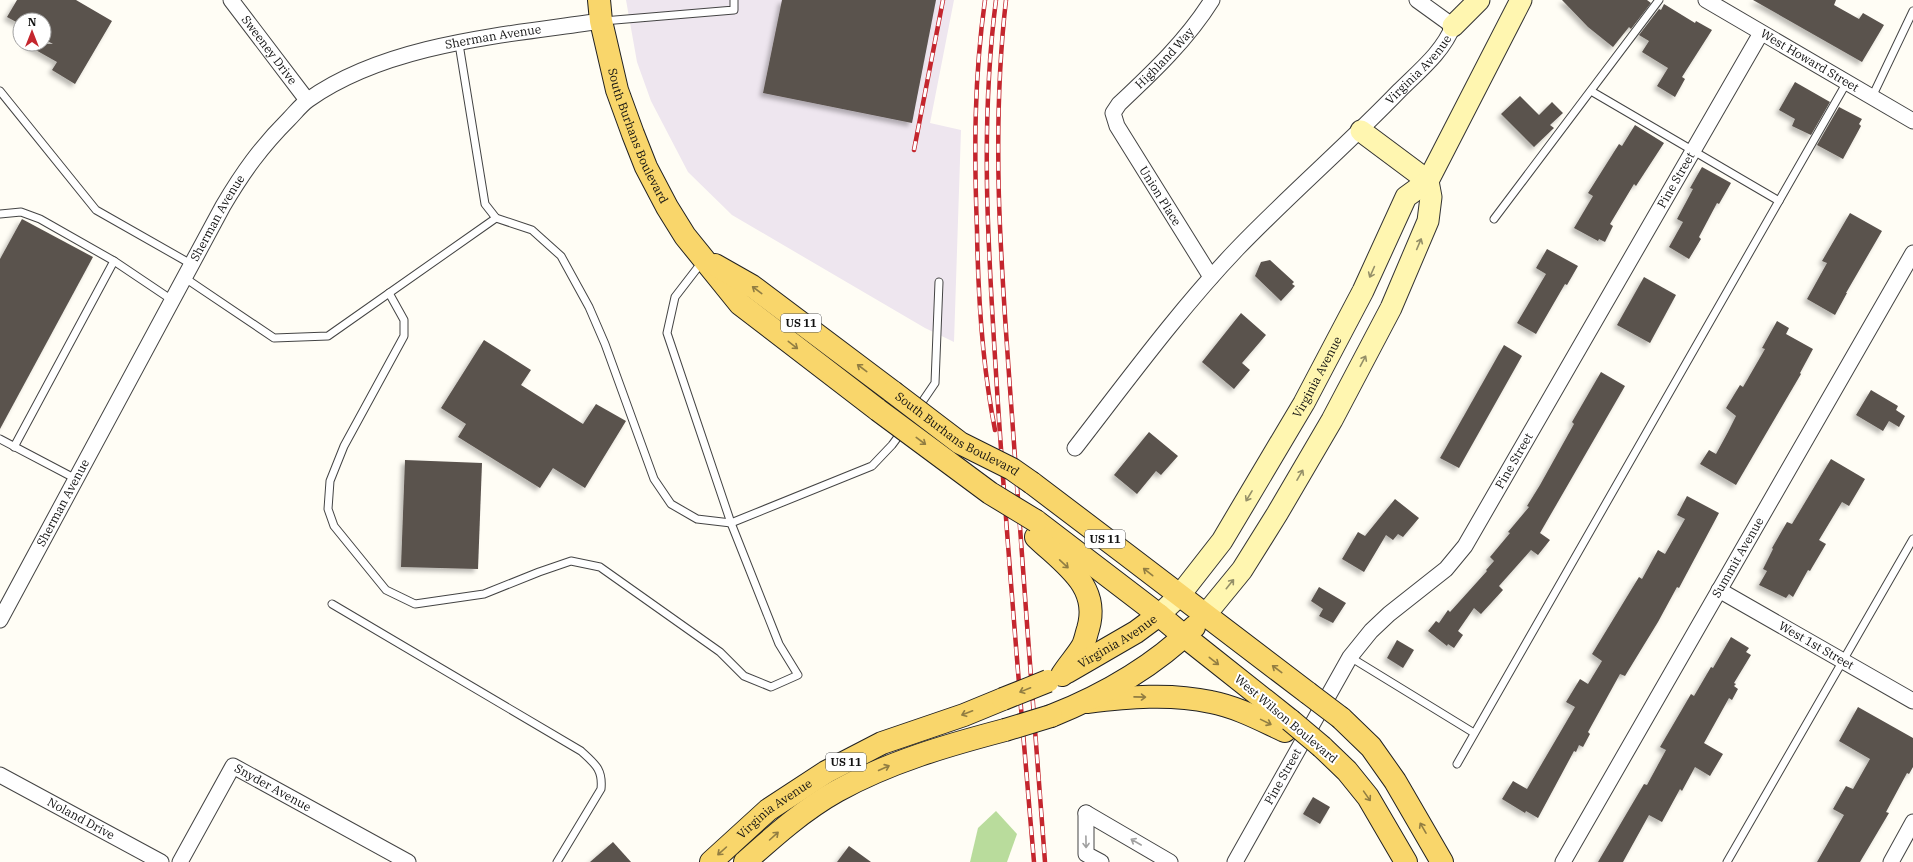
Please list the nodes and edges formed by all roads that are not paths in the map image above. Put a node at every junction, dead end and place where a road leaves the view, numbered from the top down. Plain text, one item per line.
1 (231, 0) edge
2 (599, 0) edge
3 (734, 0) edge
4 (1212, 0) edge
5 (1417, 0) edge
6 (1479, 0) edge
7 (1521, 0) edge
8 (1659, 0) edge
9 (1706, 0) edge
10 (1913, 11) edge
11 (602, 21) junction
12 (1452, 26) junction
13 (1761, 33) junction
14 (459, 44) junction
15 (1847, 82) junction
16 (0, 91) edge
17 (1591, 91) junction
18 (1872, 97) junction
19 (307, 100) junction
20 (1114, 113) joint
21 (1913, 121) edge
22 (1361, 131) junction
23 (1694, 151) junction
24 (1428, 181) junction
25 (1779, 201) junction
26 (0, 214) edge
27 (496, 218) junction
28 (1494, 219) dead end
29 (1913, 253) edge
30 (705, 259) junction
31 (114, 260) junction
32 (188, 271) junction
33 (1210, 277) junction
34 (939, 282) dead end
35 (389, 293) junction
36 (172, 300) junction
37 (0, 439) edge
38 (14, 447) junction
39 (1075, 448) dead end
40 (76, 479) junction
41 (731, 523) junction
42 (1036, 529) junction
43 (1913, 539) edge
44 (1719, 590) junction
45 (1179, 596) junction
46 (332, 604) dead end
47 (1206, 614) junction
48 (1159, 615) junction
49 (0, 620) edge
50 (1184, 636) junction
51 (1350, 657) junction
52 (1843, 662) junction
53 (1055, 678) junction
54 (1913, 701) edge
55 (1087, 702) junction
56 (1287, 726) junction
57 (1474, 733) junction
58 (1457, 764) dead end
59 (0, 776) edge
60 (1913, 822) edge
61 (161, 862) edge
62 (180, 862) edge
63 (408, 862) edge
64 (557, 862) edge
65 (710, 862) edge
66 (745, 862) edge
67 (1101, 862) edge
68 (1170, 862) edge
69 (1235, 862) edge
70 (1406, 862) edge
71 (1442, 862) edge
72 (1563, 862) edge
73 (1727, 862) edge
74 (1891, 862) edge

1 - 19 street, Sweeney Drive
2 - 11 main road, South Burhans Boulevard / US 11
3 - 11 lane
4 - 20 street, Highland Way
5 - 12 street
6 - 12 main road
7 - 24 main road, Virginia Avenue
8 - 17 lane
9 - 13 street, West Howard Street
10 - 18 lane
11 - 14 street, Sherman Avenue
11 - 30 main road, South Burhans Boulevard / US 11
12 - 22 street, Virginia Avenue
13 - 15 street, West Howard Street
13 - 23 street, Pine Street
14 - 19 street, Sherman Avenue
14 - 27 lane
15 - 18 street, West Howard Street
15 - 25 lane
16 - 32 lane
17 - 23 lane
17 - 28 lane
18 - 21 street, West Howard Street
19 - 32 street, Sherman Avenue
20 - 33 street, Union Place
22 - 24 main road
22 - 33 street, Virginia Avenue
23 - 25 lane
23 - 51 street, Pine Street
24 -> 45 main road, Virginia Avenue
47 -> 24 main road, Virginia Avenue
25 - 57 lane
26 - 31 lane
27 - 35 lane
27 - 41 lane
29 - 44 street, Summit Avenue
30 - 41 lane
30 -> 42 main road, South Burhans Boulevard / US 11, bridge
45 -> 30 main road, South Burhans Boulevard / US 11, bridge
31 - 36 lane
31 - 38 lane
32 - 35 lane
32 - 36 street, Sherman Avenue
33 - 39 street, Virginia Avenue
34 - 41 lane
35 - 41 lane
36 - 40 street, Sherman Avenue
37 - 38 lane
38 - 40 lane
40 - 49 street, Sherman Avenue
42 - 48 main road, South Burhans Boulevard
42 -> 53 main road
43 - 52 lane
44 - 52 street, West 1st Street
44 - 72 street, Summit Avenue
45 - 47 main road, South Burhans Boulevard / US 11
45 - 48 main road, Virginia Avenue
46 - 64 lane
47 - 50 main road, Virginia Avenue / US 11
71 -> 47 main road, bridge
48 - 50 main road, West Wilson Boulevard
48 - 53 main road, Virginia Avenue
50 - 55 main road, Virginia Avenue / US 11
50 -> 56 main road, West Wilson Boulevard
51 - 57 lane
51 - 69 street, Pine Street
52 - 54 street, West 1st Street
52 - 73 lane
53 -> 65 main road, Virginia Avenue / US 11, bridge
55 -> 56 main road
66 -> 55 main road, Virginia Avenue / US 11, bridge
56 -> 70 main road, West Wilson Boulevard
57 - 58 lane
59 - 61 street, Noland Drive
60 - 74 street
62 - 63 street, Snyder Avenue
68 -> 67 street

